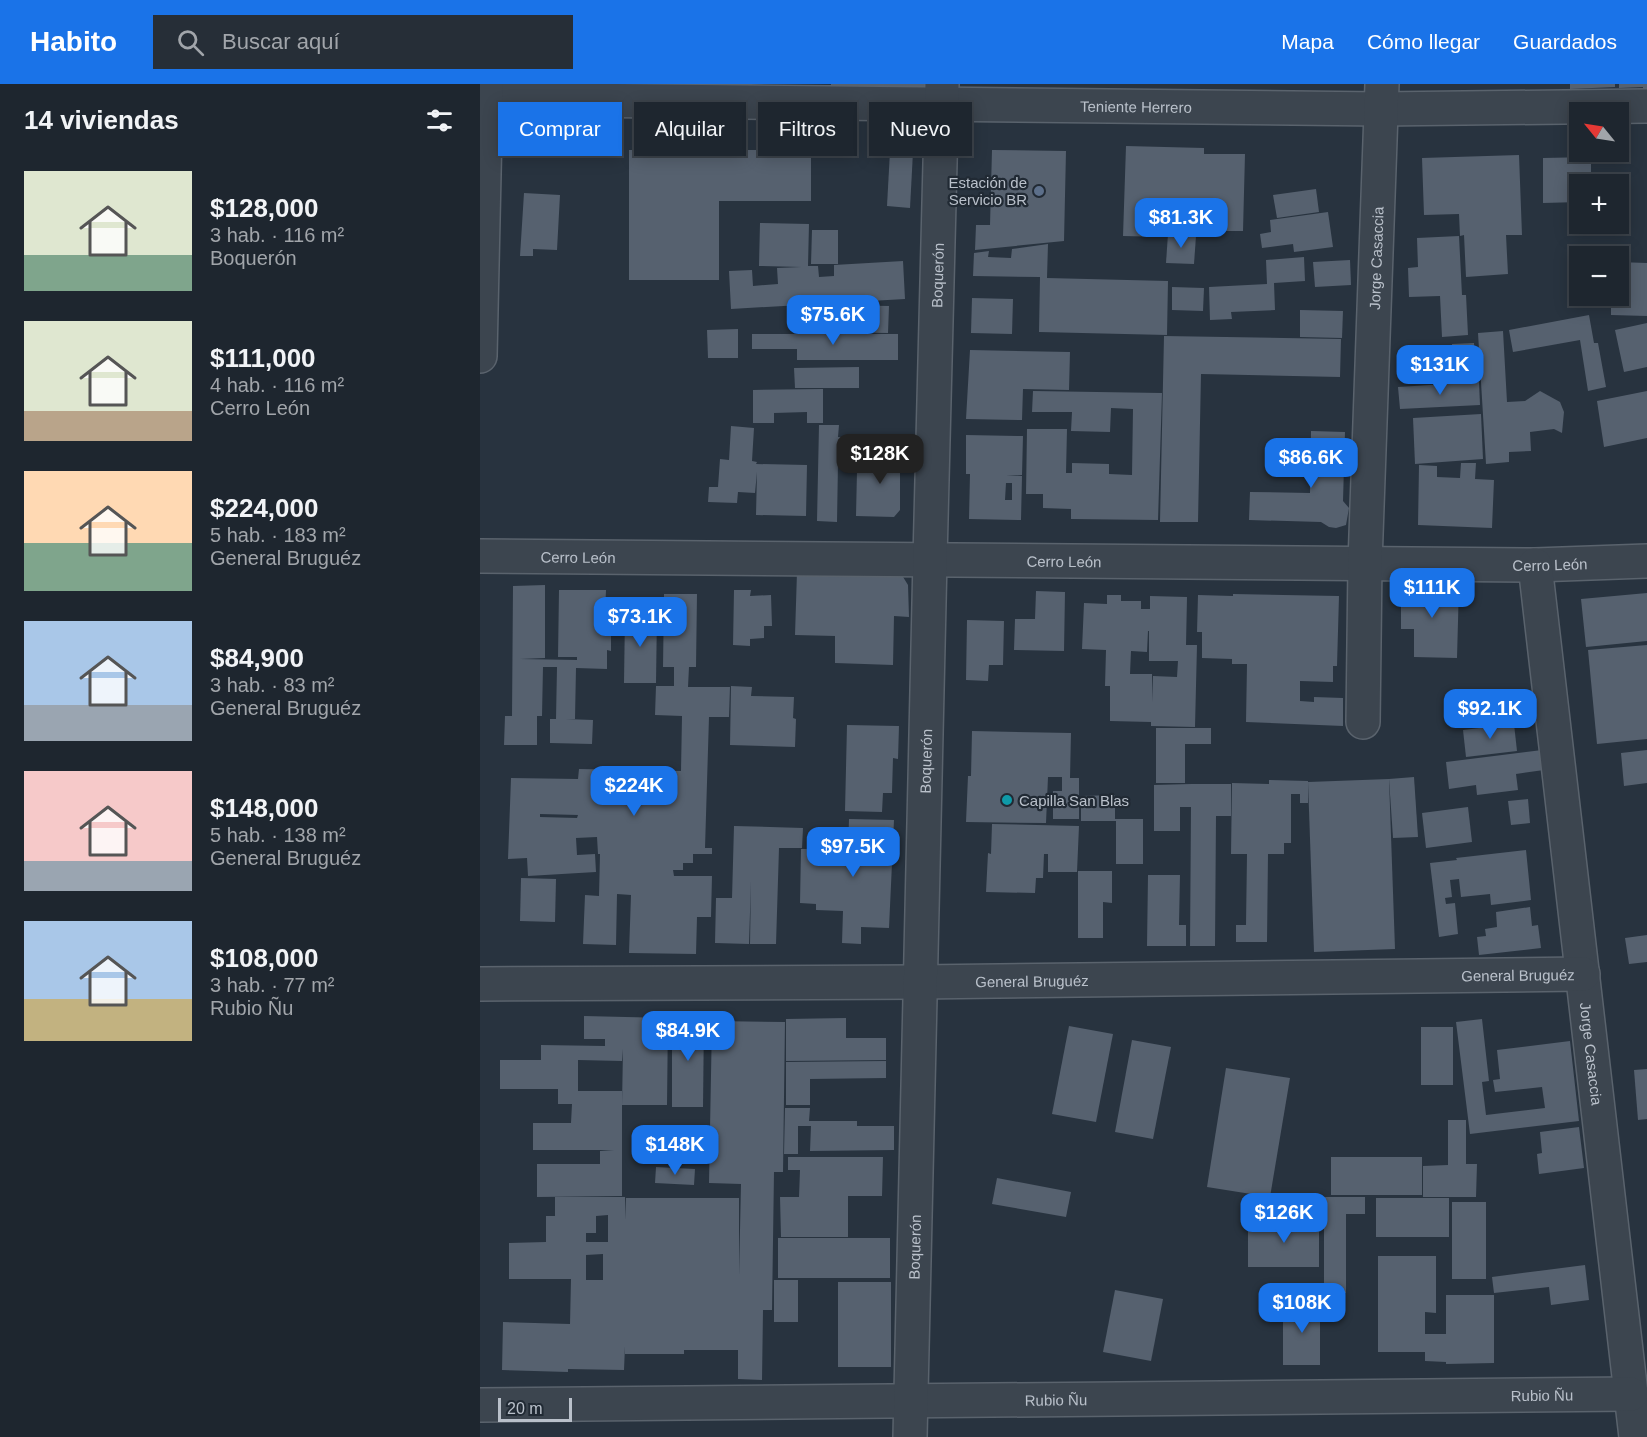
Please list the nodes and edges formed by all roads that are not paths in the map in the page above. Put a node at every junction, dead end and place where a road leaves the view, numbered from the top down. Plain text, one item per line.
1 (484, 94) edge
2 (942, 94) edge
3 (1381, 97) edge
4 (1647, 106) edge
5 (480, 356) edge
6 (480, 556) edge
7 (930, 559) junction
8 (1647, 561) edge
9 (1365, 563) junction
10 (1535, 565) junction
11 (1363, 722) dead end
12 (1582, 974) junction
13 (920, 982) junction
14 (480, 984) edge
15 (1631, 1394) junction
16 (911, 1400) junction
17 (480, 1405) edge
18 (1639, 1431) edge
19 (910, 1437) edge

1 - 2 street, Teniente Herrero
1 - 5 street
2 - 3 street, Teniente Herrero
2 - 7 street, Boquerón
3 - 4 street, Teniente Herrero
3 - 9 street, Jorge Casaccia
6 - 7 street, Cerro León
7 - 9 street, Cerro León
7 - 13 street, Boquerón
8 - 10 street, Cerro León
9 - 10 street, Cerro León
9 - 11 street, Jorge Casaccia
10 - 12 street, Jorge Casaccia
12 - 13 street, General Bruguéz
12 - 15 street, Jorge Casaccia
13 - 14 street, General Bruguéz
13 - 16 street, Boquerón
15 - 16 street, Rubio Ñu
15 - 18 street, Jorge Casaccia
16 - 17 street, Rubio Ñu
16 - 19 street, Boquerón

